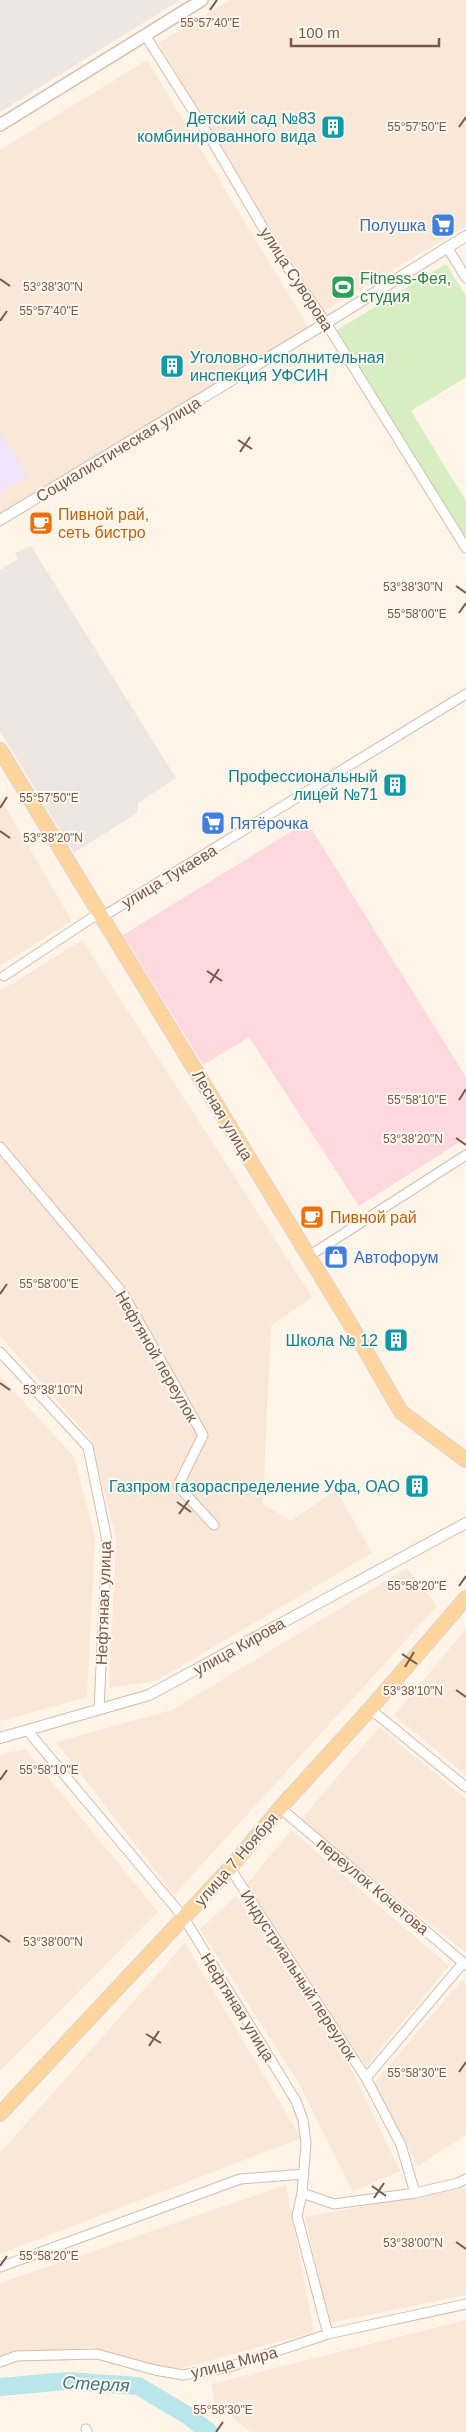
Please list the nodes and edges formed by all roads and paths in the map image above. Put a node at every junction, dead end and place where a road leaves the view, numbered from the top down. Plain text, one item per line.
1 (202, 0) edge
2 (145, 35) junction
3 (0, 124) edge
4 (466, 236) edge
5 (447, 247) junction
6 (466, 278) edge
7 (326, 324) junction
8 (0, 520) edge
9 (466, 548) edge
10 (466, 694) edge
11 (0, 750) edge
12 (102, 917) junction
13 (4, 976) dead end
14 (0, 1147) edge
15 (466, 1155) edge
16 (309, 1256) junction
17 (0, 1352) edge
18 (466, 1460) edge
19 (466, 1523) edge
20 (214, 1525) dead end
21 (466, 1598) edge
22 (99, 1709) junction
23 (370, 1709) junction
24 (27, 1730) junction
25 (0, 1738) edge
26 (466, 1787) edge
27 (280, 1808) junction
28 (230, 1868) junction
29 (184, 1918) junction
30 (465, 1964) edge
31 (366, 2078) junction
32 (0, 2114) edge
33 (304, 2174) junction
34 (466, 2179) edge
35 (415, 2192) junction
36 (302, 2193) junction
37 (0, 2267) edge
38 (466, 2304) edge
39 (328, 2334) junction
40 (0, 2362) edge

1 - 2 main road
2 - 3 main road
2 - 7 street, улица Суворова
4 - 5 street, Социалистическая улица
5 - 6 street
5 - 7 street, Социалистическая улица
7 - 8 street, Социалистическая улица
7 - 9 street, улица Суворова
10 - 12 street, улица Тукаева
11 - 12 main road, Лесная улица
12 - 13 street, улица Тукаева
12 - 16 main road, Лесная улица
14 - 20 street, Нефтяной переулок
15 - 16 street
16 - 18 main road, Лесная улица
17 - 22 street, Нефтяная улица
19 - 22 street, улица Кирова
21 - 23 main road, улица 7 Ноября
22 - 24 street, улица Кирова
23 - 26 street
23 - 27 main road, улица 7 Ноября
24 - 25 street, улица Кирова
24 - 29 street, Нефтяная улица
27 - 28 main road, улица 7 Ноября
27 - 30 street, переулок Кочетова
28 - 29 main road, улица 7 Ноября
28 - 31 street, Индустриальный переулок
29 - 32 main road, улица 7 Ноября
29 - 33 street, Нефтяная улица
30 - 31 street
31 - 35 street, Индустриальный переулок
33 - 36 street, Нефтяная улица
33 - 37 street
34 - 35 street
35 - 36 street
36 - 39 street, Нефтяная улица
38 - 39 street, улица Мира
39 - 40 street, улица Мира

